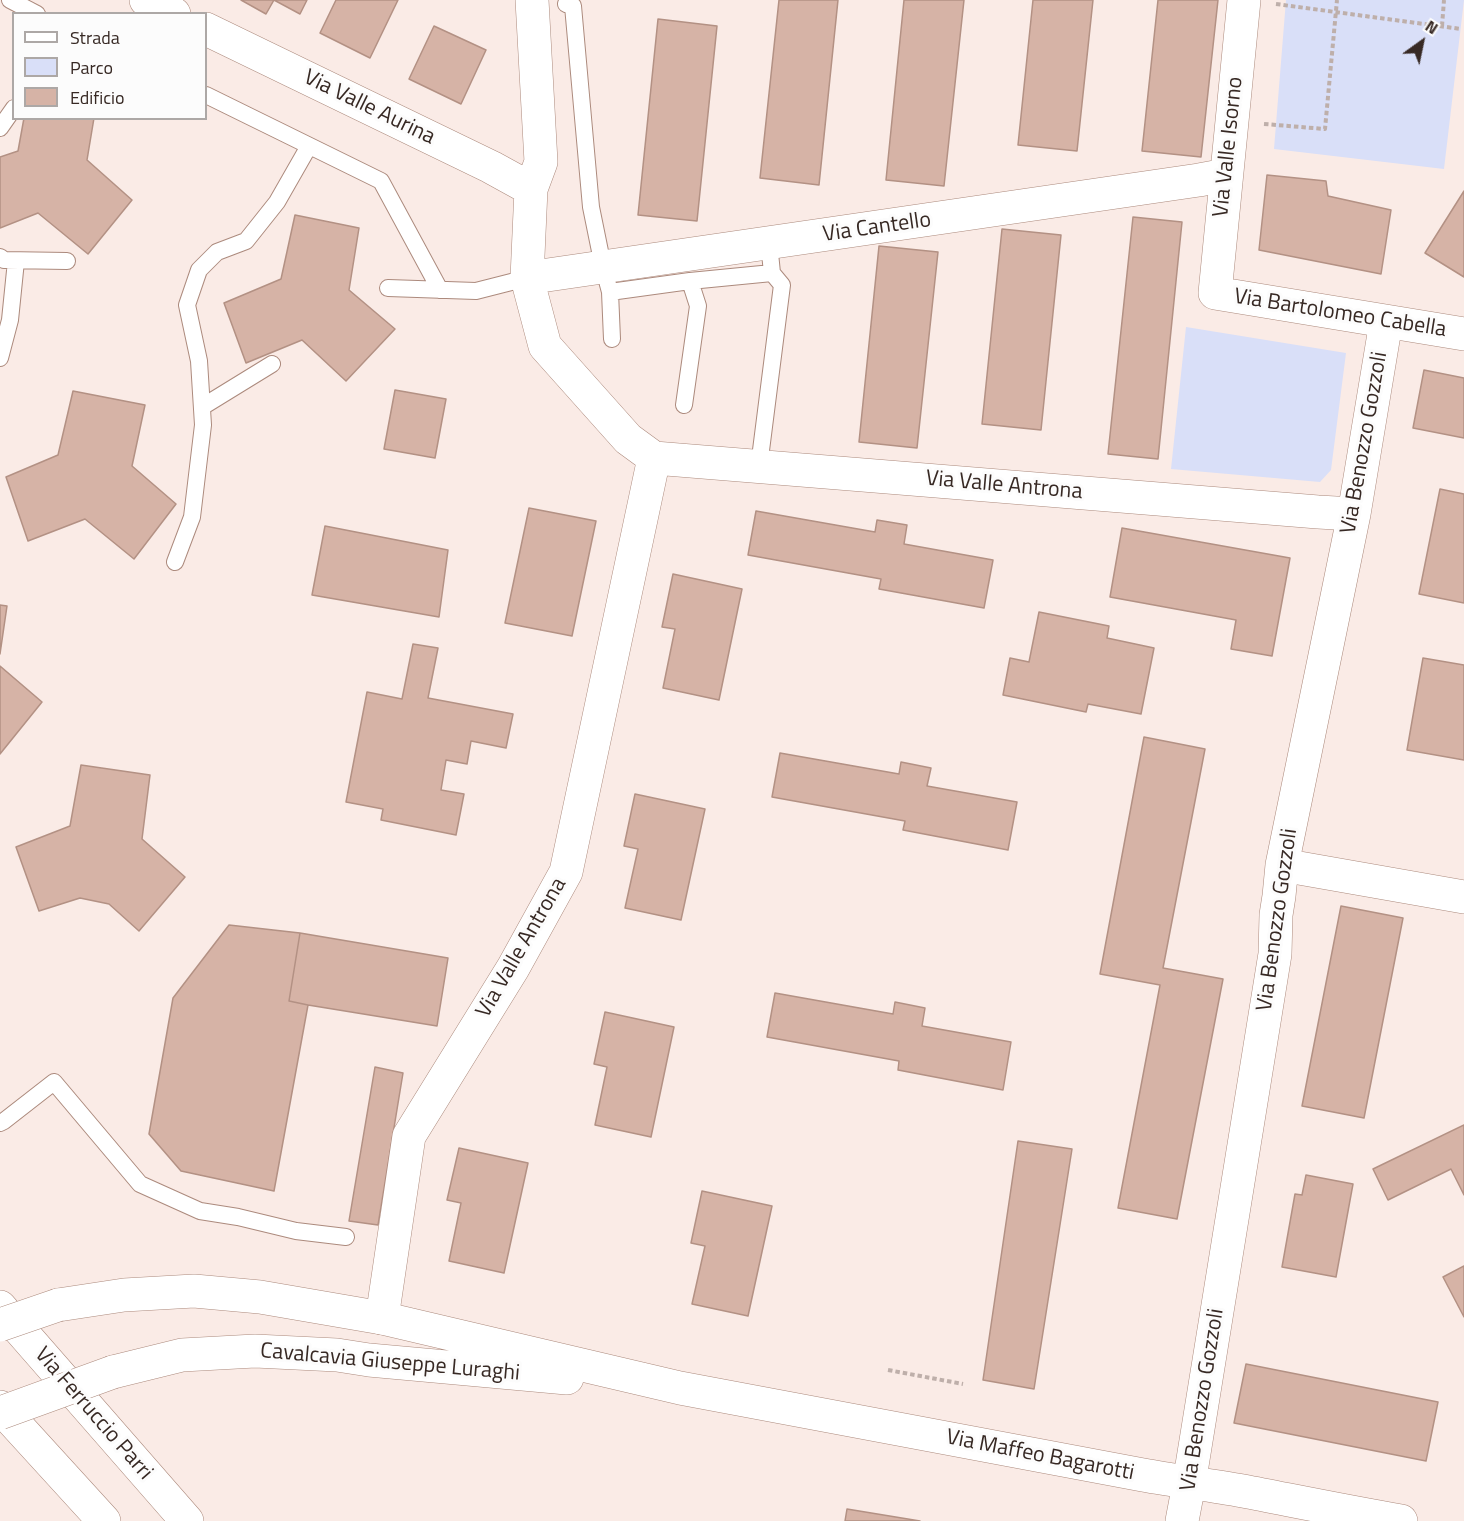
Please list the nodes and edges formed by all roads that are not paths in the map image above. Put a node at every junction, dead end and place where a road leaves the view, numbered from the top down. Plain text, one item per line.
1 (10, 0) edge
2 (146, 0) edge
3 (532, 0) edge
4 (1260, 2) edge
5 (566, 4) dead end
6 (33, 12) edge
7 (170, 12) edge
8 (207, 29) edge
9 (207, 95) edge
10 (12, 111) edge
11 (0, 128) edge
12 (309, 146) junction
13 (1226, 175) junction
14 (531, 189) junction
15 (771, 258) junction
16 (8, 259) edge
17 (67, 261) dead end
18 (527, 278) junction
19 (606, 279) junction
20 (690, 281) junction
21 (388, 288) dead end
22 (440, 290) junction
23 (1215, 293) joint
24 (1386, 322) junction
25 (1464, 334) edge
26 (612, 339) dead end
27 (0, 358) edge
28 (272, 364) dead end
29 (684, 405) dead end
30 (202, 407) junction
31 (654, 458) junction
32 (759, 466) junction
33 (1354, 513) junction
34 (175, 562) dead end
35 (1282, 865) junction
36 (1464, 897) edge
37 (0, 1123) edge
38 (346, 1237) dead end
39 (0, 1307) edge
40 (382, 1318) junction
41 (0, 1325) edge
42 (680, 1388) junction
43 (0, 1407) edge
44 (0, 1413) edge
45 (1190, 1484) junction
46 (1305, 1513) edge
47 (104, 1521) edge
48 (187, 1521) edge
49 (1182, 1521) edge
50 (1401, 1521) edge

1 - 6 lane
2 - 7 street
3 - 14 street
4 - 13 street, Via Valle Isorno
5 - 19 lane
8 - 14 street, Via Valle Aurina
9 - 12 lane
10 - 11 lane
12 - 22 lane
12 - 30 lane
13 - 15 street, Via Cantello
13 - 23 street, Via Valle Isorno
14 - 18 street
15 - 19 street, Via Cantello
15 - 20 lane
15 - 32 lane
16 - 17 lane
16 - 27 lane
18 - 19 street, Via Cantello
18 - 22 lane
18 - 31 street
19 - 20 lane
19 - 26 lane
20 - 29 lane
21 - 22 lane
23 - 24 street, Via Bartolomeo Cabella
24 - 25 street, Via Bartolomeo Cabella
24 - 33 street, Via Benozzo Gozzoli
28 - 30 lane
30 - 34 lane
31 - 32 street, Via Valle Antrona
31 - 40 street, Via Valle Antrona
32 - 33 street, Via Valle Antrona
33 - 35 street, Via Benozzo Gozzoli
35 - 36 street
35 - 45 street, Via Benozzo Gozzoli
37 - 38 lane
39 - 48 street, Via Ferruccio Parri
40 - 41 street, Cavalcavia Giuseppe Luraghi, bridge
40 - 42 street, Cavalcavia Giuseppe Luraghi
42 - 44 street, Cavalcavia Giuseppe Luraghi, bridge
42 - 45 street, Via Maffeo Bagarotti
43 - 47 street
45 - 46 street, Via Maffeo Bagarotti
45 - 49 street, Via Benozzo Gozzoli
46 - 50 street, Via Maffeo Bagarotti

